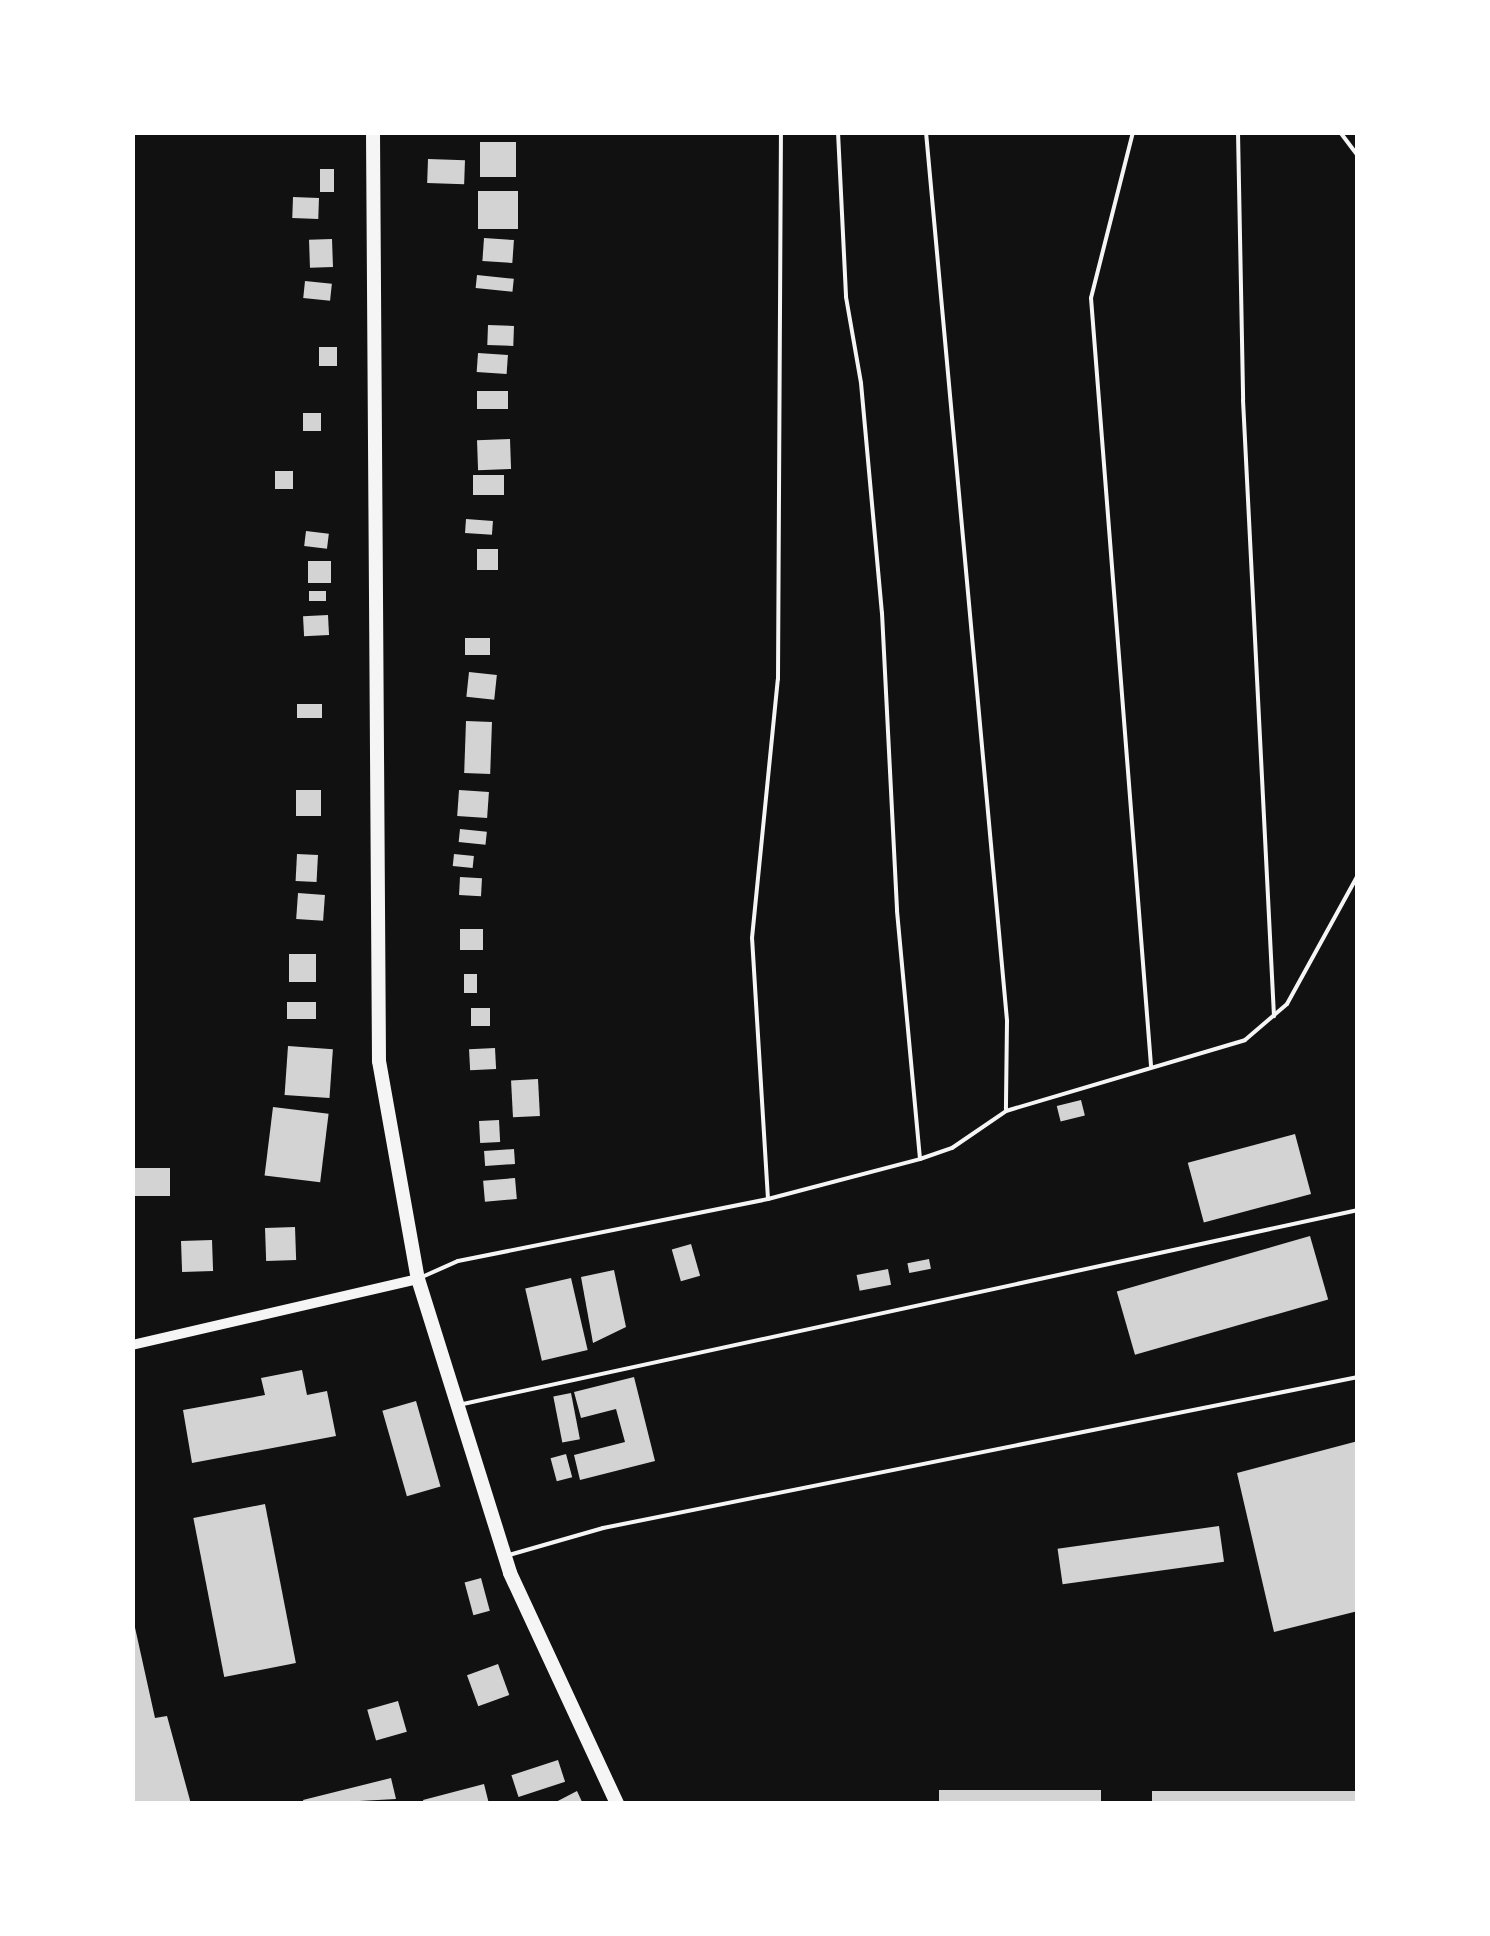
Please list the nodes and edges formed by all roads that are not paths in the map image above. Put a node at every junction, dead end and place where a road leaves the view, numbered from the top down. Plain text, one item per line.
1 (373, 132) edge
2 (781, 132) edge
3 (838, 132) edge
4 (926, 132) edge
5 (1133, 132) edge
6 (1238, 132) edge
7 (1340, 132) edge
8 (1358, 156) edge
9 (1358, 875) edge
10 (1274, 1016) junction
11 (1151, 1066) junction
12 (1006, 1111) junction
13 (920, 1158) junction
14 (768, 1198) junction
15 (1358, 1210) edge
16 (418, 1279) junction
17 (132, 1345) edge
18 (1358, 1376) edge
19 (457, 1406) junction
20 (504, 1556) junction
21 (617, 1804) edge

1 - 16 main road
2 - 14 lane
3 - 13 lane
4 - 12 lane
5 - 11 lane
6 - 10 lane
7 - 8 lane
9 - 10 lane
10 - 11 lane
11 - 12 lane
12 - 13 lane
13 - 14 lane
14 - 16 lane
15 - 19 lane
16 - 17 street
16 - 19 main road
18 - 20 lane
19 - 20 main road
20 - 21 main road

